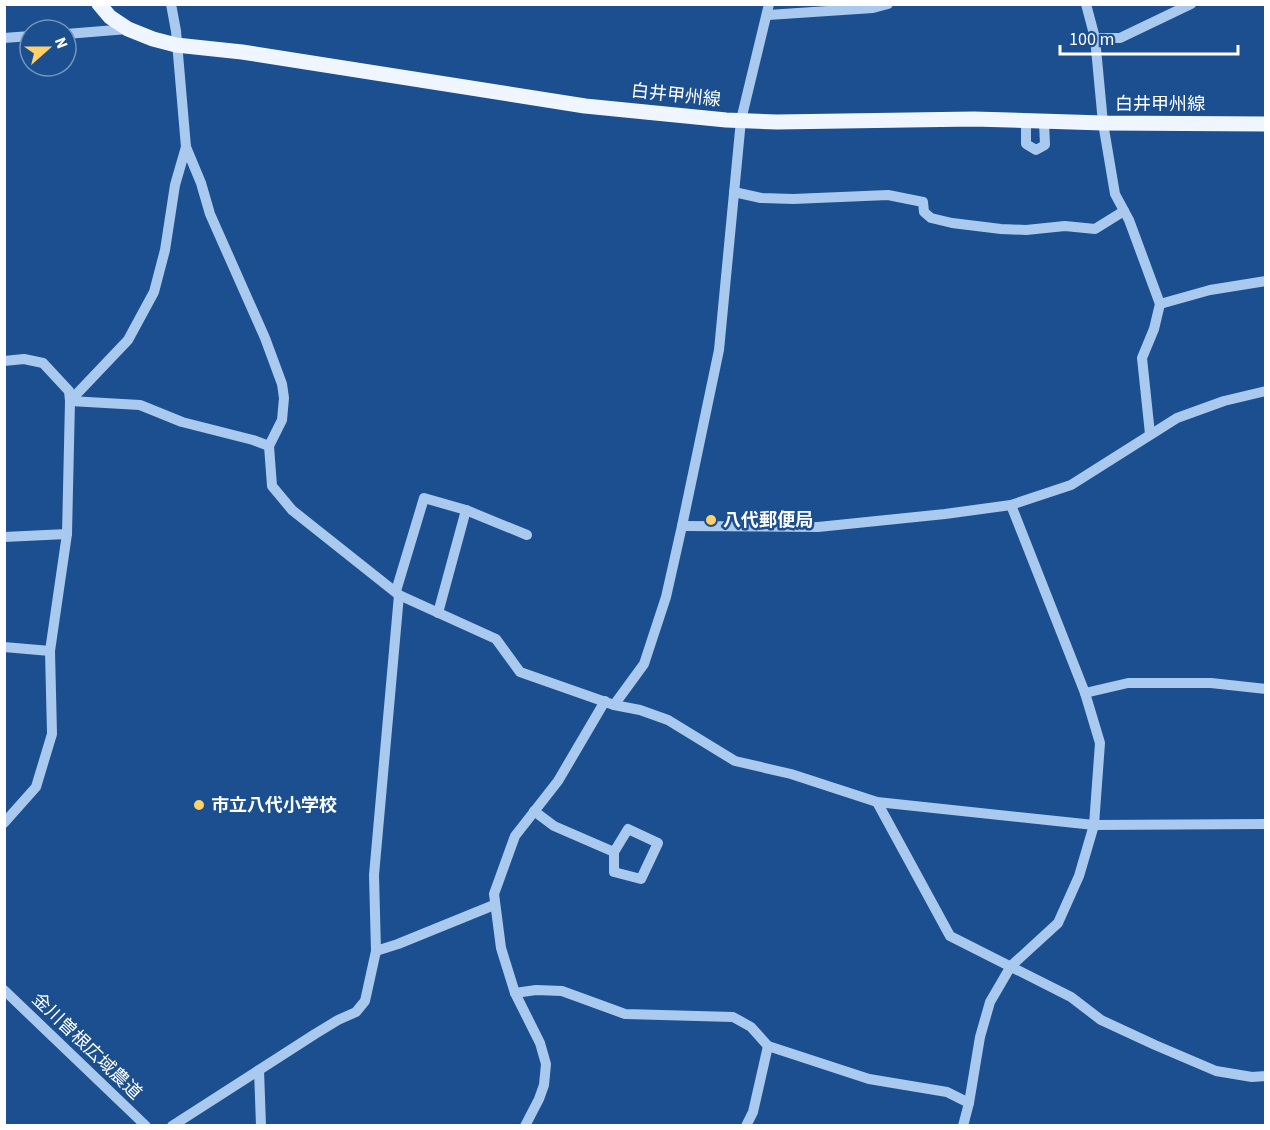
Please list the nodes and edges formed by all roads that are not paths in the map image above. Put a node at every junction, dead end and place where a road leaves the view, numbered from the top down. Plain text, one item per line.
1 (99, 4) edge
2 (171, 4) edge
3 (888, 4) edge
4 (1086, 4) edge
5 (1191, 4) edge
6 (768, 10) edge
7 (128, 29) junction
8 (78, 32) edge
9 (1095, 38) junction
10 (176, 45) junction
11 (741, 120) junction
12 (1026, 121) junction
13 (1044, 122) junction
14 (1103, 123) junction
15 (1266, 124) edge
16 (186, 147) junction
17 (734, 192) junction
18 (1124, 211) junction
19 (1266, 281) edge
20 (1160, 304) junction
21 (4, 361) edge
22 (1266, 391) edge
23 (70, 400) junction
24 (1150, 434) junction
25 (268, 446) junction
26 (1011, 505) junction
27 (466, 510) junction
28 (682, 526) junction
29 (67, 534) junction
30 (527, 535) dead end
31 (4, 537) edge
32 (397, 593) junction
33 (438, 613) junction
34 (4, 647) edge
35 (50, 651) junction
36 (1266, 689) edge
37 (1084, 693) junction
38 (610, 703) junction
39 (877, 802) junction
40 (534, 811) junction
41 (4, 823) edge
42 (1266, 824) edge
43 (1094, 825) junction
44 (614, 852) junction
45 (494, 905) junction
46 (376, 951) junction
47 (1011, 966) junction
48 (4, 990) edge
49 (515, 993) junction
50 (768, 1046) junction
51 (259, 1070) junction
52 (1266, 1076) edge
53 (969, 1103) junction
54 (146, 1125) edge
55 (172, 1125) edge
56 (261, 1125) edge
57 (525, 1125) edge
58 (746, 1125) edge
59 (963, 1125) edge

1 - 7 main road, 白井甲州線
2 - 10 street
3 - 6 street
4 - 9 street
5 - 9 street
6 - 11 street
7 - 8 street
7 - 10 main road, 白井甲州線
9 - 14 street
10 - 11 main road, 白井甲州線
10 - 16 street
11 - 12 main road, 白井甲州線
11 - 17 street
12 - 13 main road, 白井甲州線
12 - 13 street
13 - 14 main road, 白井甲州線
14 - 15 main road, 白井甲州線
14 - 18 street
16 - 23 street
16 - 25 street
17 - 18 street
17 - 28 street
18 - 20 street
19 - 20 street
20 - 24 street
21 - 23 street
22 - 24 street
23 - 25 street
23 - 29 street
24 - 26 street
25 - 32 street
26 - 28 street
26 - 37 street
27 - 30 street
27 - 32 street
27 - 33 street
28 - 38 street
29 - 31 street
29 - 35 street
32 - 33 street
32 - 46 street
33 - 38 street
34 - 35 street
35 - 41 street
36 - 37 street
37 - 43 street
38 - 39 street
38 - 40 street
39 - 43 street
39 - 47 street
40 - 44 street
40 - 45 street
42 - 43 street
43 - 47 street
44 - 44 street
45 - 46 street
45 - 49 street
46 - 51 street
47 - 52 street
47 - 53 street
48 - 54 street, 金川曽根広域農道
49 - 50 street
49 - 57 street
50 - 53 street
50 - 58 street
51 - 55 street
51 - 56 street
53 - 59 street

